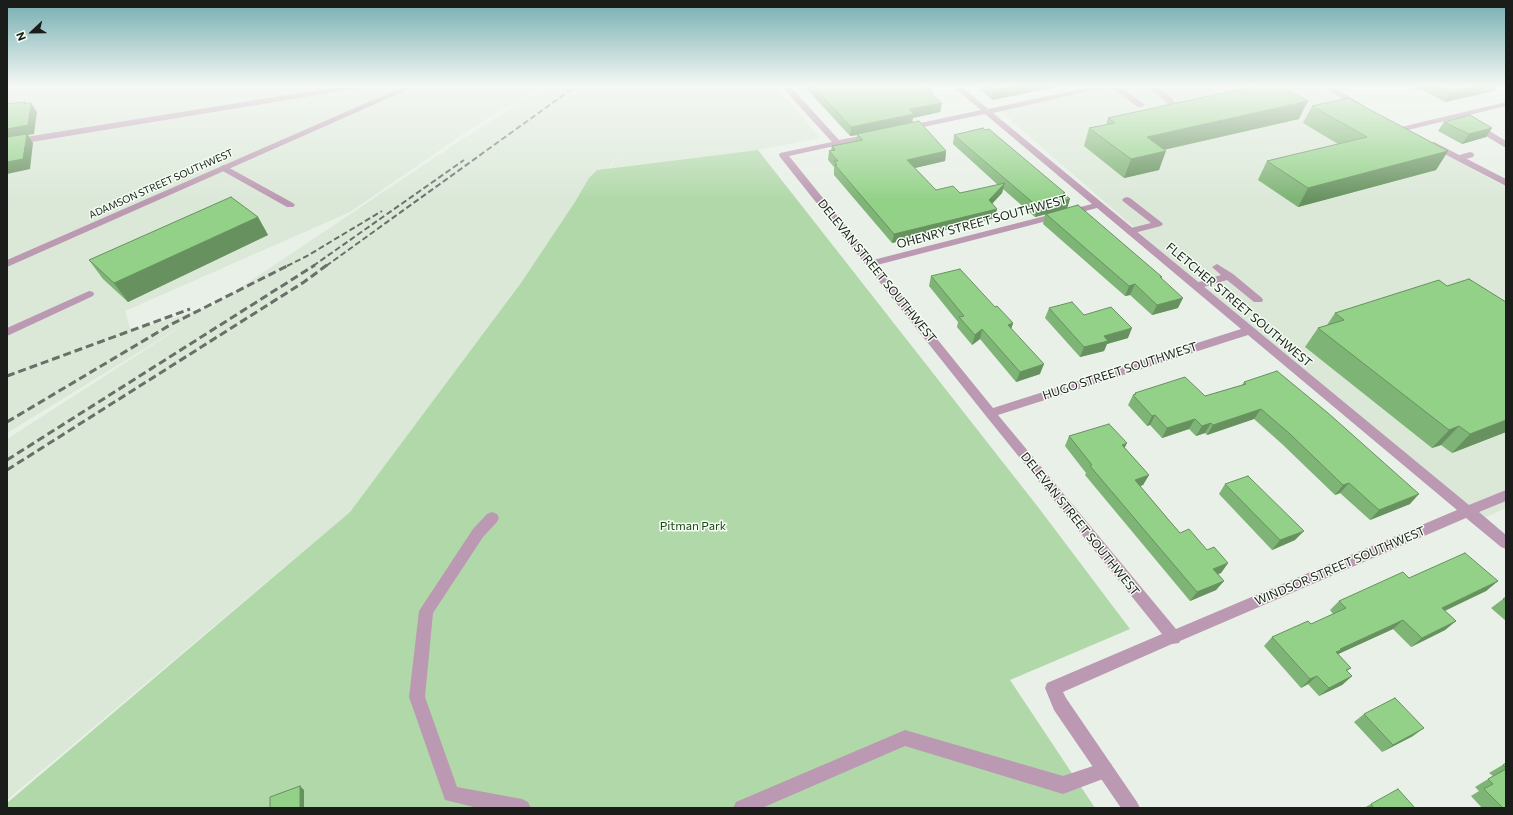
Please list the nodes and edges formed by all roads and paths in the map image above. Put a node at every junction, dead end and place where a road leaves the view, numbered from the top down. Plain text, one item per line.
1 (124, 124) edge
2 (325, 124) edge
3 (820, 124) edge
4 (929, 124) edge
5 (1001, 124) edge
6 (1417, 124) edge
7 (1472, 124) edge
8 (900, 130) edge
9 (876, 135) edge
10 (7, 143) edge
11 (837, 143) junction
12 (1506, 145) edge
13 (1470, 155) dead end
14 (1459, 158) junction
15 (224, 168) junction
16 (1506, 183) edge
17 (1127, 200) dead end
18 (290, 205) dead end
19 (1099, 205) junction
20 (1130, 231) junction
21 (7, 264) edge
22 (872, 264) junction
23 (1217, 267) dead end
24 (1229, 276) junction
25 (1197, 286) junction
26 (89, 294) dead end
27 (1258, 300) dead end
28 (1250, 330) junction
29 (7, 332) edge
30 (990, 413) junction
31 (1506, 495) edge
32 (1467, 511) junction
33 (492, 518) dead end
34 (1506, 543) edge
35 (1174, 638) junction
36 (1105, 770) junction
37 (522, 808) edge
38 (742, 808) edge
39 (1131, 808) edge

1 - 10 street
2 - 15 street, ADAMSON STREET SOUTHWEST
3 - 11 street
4 - 8 street
5 - 19 street, FLETCHER STREET SOUTHWEST
6 - 14 street
7 - 12 street
9 - 11 street
11 - 22 street, DELEVAN STREET SOUTHWEST
13 - 14 street
14 - 16 street
15 - 18 street
15 - 21 street, ADAMSON STREET SOUTHWEST
17 - 20 street
19 - 20 street, FLETCHER STREET SOUTHWEST
19 - 22 street, OHENRY STREET SOUTHWEST
20 - 25 street, FLETCHER STREET SOUTHWEST
22 - 30 street, DELEVAN STREET SOUTHWEST
23 - 24 street
24 - 25 street
24 - 27 street
25 - 28 street, FLETCHER STREET SOUTHWEST
26 - 29 street
28 - 30 street, HUGO STREET SOUTHWEST
28 - 32 street, FLETCHER STREET SOUTHWEST
30 - 35 street, DELEVAN STREET SOUTHWEST
31 - 32 street, WINDSOR STREET SOUTHWEST
32 - 34 street, FLETCHER STREET SOUTHWEST
32 - 35 street, WINDSOR STREET SOUTHWEST
33 - 37 street
35 - 36 street
36 - 38 street
36 - 39 street

